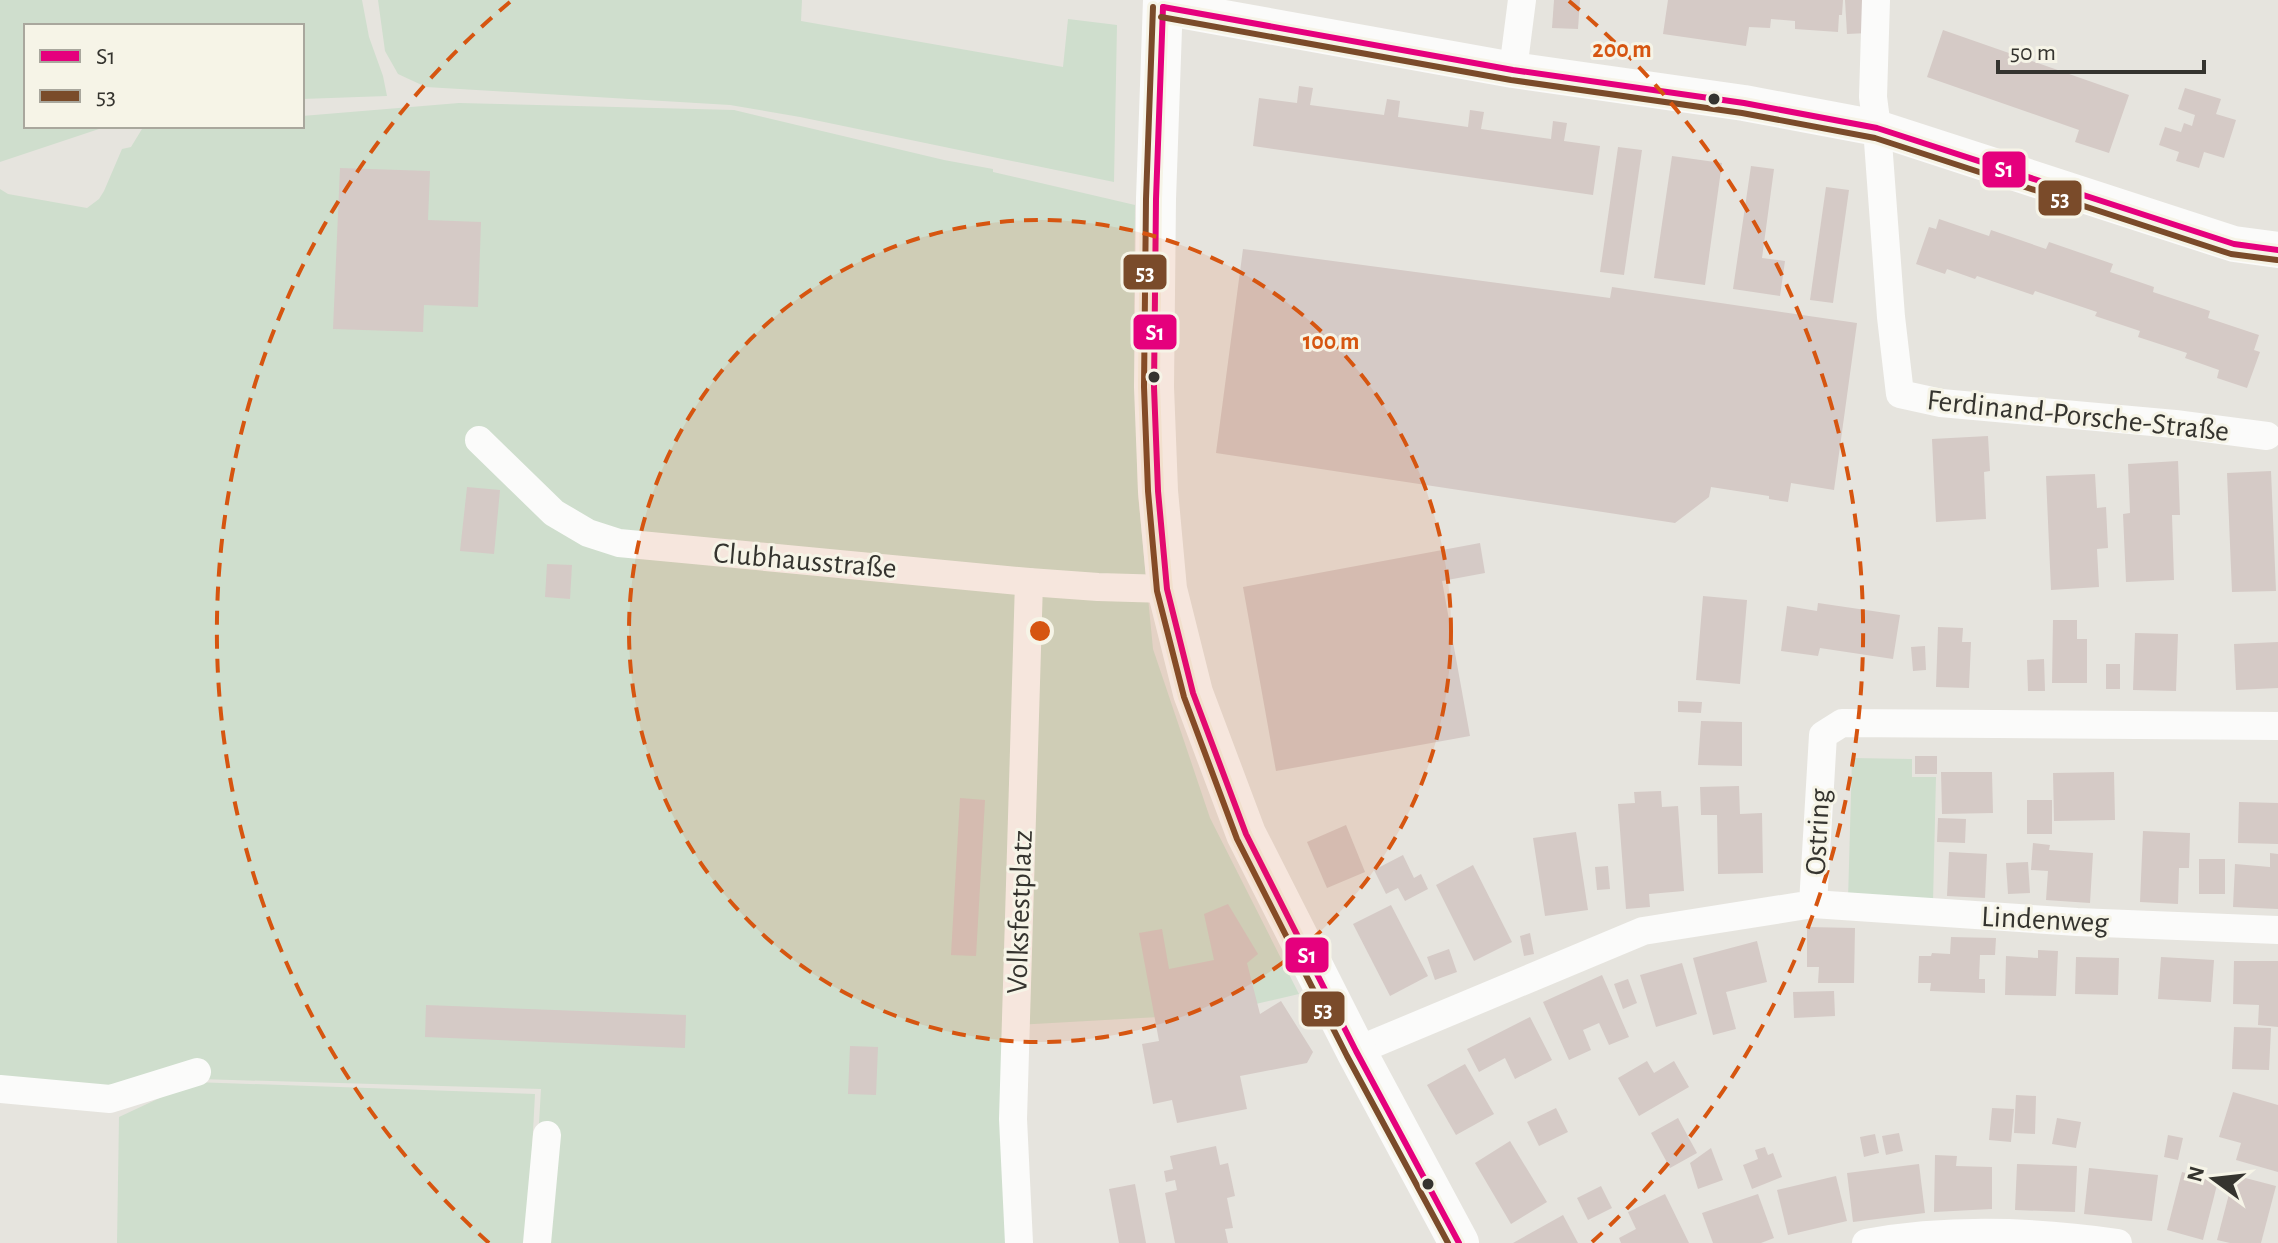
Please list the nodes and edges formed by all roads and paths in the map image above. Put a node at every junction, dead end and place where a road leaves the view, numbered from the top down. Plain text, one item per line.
1 (1522, 0) edge
2 (1876, 0) edge
3 (1163, 3) edge
4 (1513, 70) junction
5 (1877, 128) junction
6 (2278, 251) edge
7 (2278, 272) edge
8 (2267, 436) dead end
9 (479, 440) dead end
10 (1029, 582) junction
11 (1167, 589) junction
12 (2278, 726) edge
13 (1813, 904) junction
14 (2278, 930) edge
15 (1356, 1051) junction
16 (197, 1072) dead end
17 (0, 1089) edge
18 (547, 1135) dead end
19 (537, 1243) edge
20 (1019, 1243) edge
21 (1459, 1243) edge
22 (1866, 1243) edge
23 (2118, 1243) edge

1 - 4 street
2 - 5 street, Ferdinand-Porsche-Straße
3 - 4 street
3 - 11 main road
4 - 5 street
5 - 6 street
5 - 8 street, Ferdinand-Porsche-Straße
6 - 7 street
9 - 10 street, Clubhausstraße
10 - 11 street, Clubhausstraße
10 - 20 street, Volksfestplatz
11 - 15 main road
12 - 13 street, Ostring
13 - 14 street, Lindenweg
13 - 15 street, Ostring
15 - 21 main road
16 - 17 street
18 - 19 street
22 - 23 street

